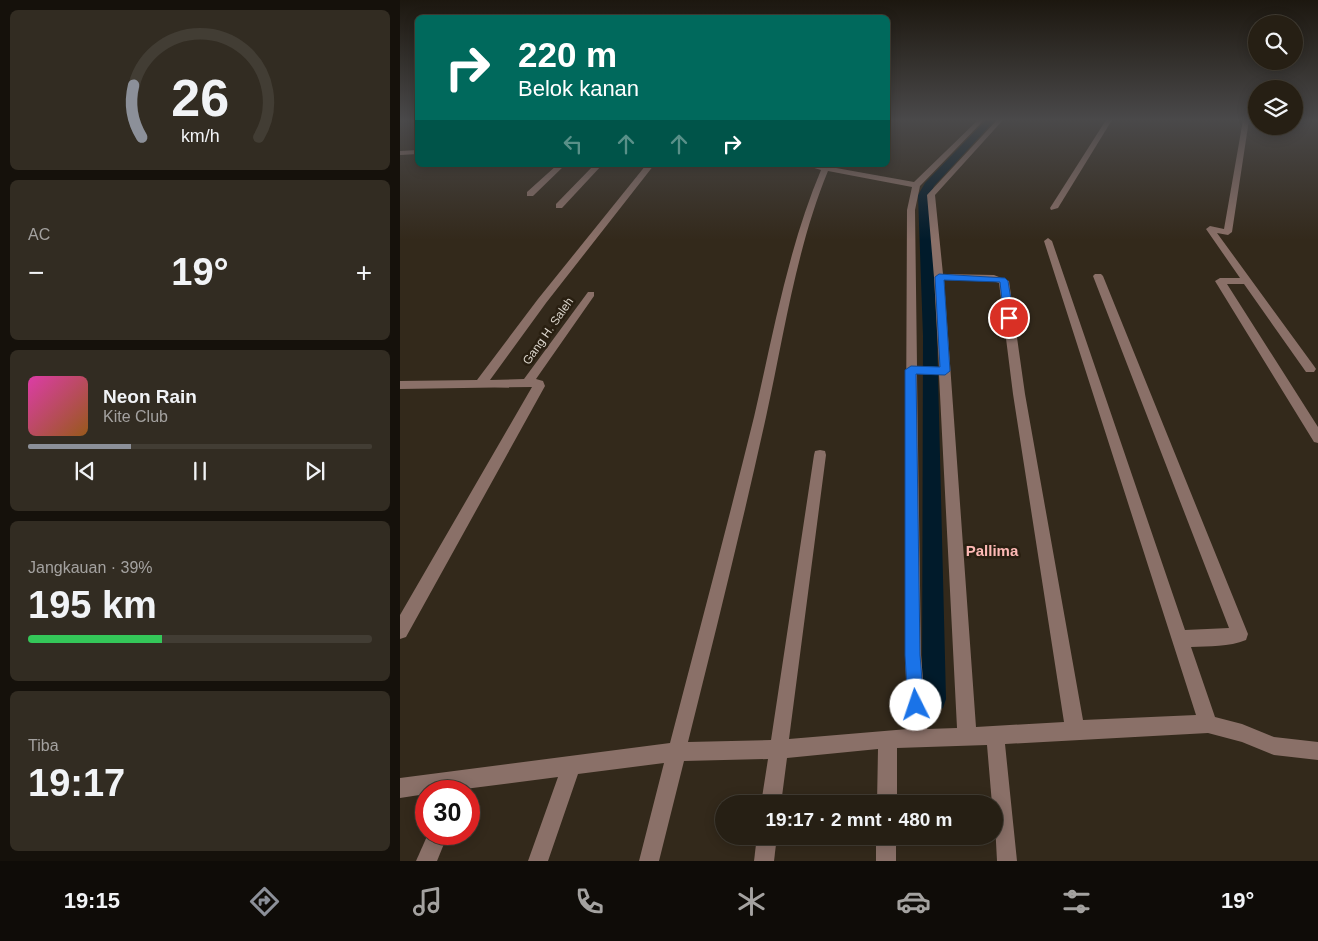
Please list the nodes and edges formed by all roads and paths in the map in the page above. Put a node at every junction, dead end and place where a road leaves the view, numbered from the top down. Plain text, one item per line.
1 (941, 160) edge
2 (963, 160) edge
3 (1084, 160) edge
4 (1240, 160) edge
5 (559, 167) edge
6 (596, 167) edge
7 (648, 167) edge
8 (819, 167) edge
9 (825, 168) junction
10 (916, 185) junction
11 (530, 194) dead end
12 (559, 206) dead end
13 (1054, 208) dead end
14 (1048, 241) dead end
15 (1098, 276) dead end
16 (939, 277) junction
17 (1246, 281) junction
18 (590, 294) dead end
19 (1310, 369) dead end
20 (911, 370) junction
21 (945, 371) junction
22 (527, 383) junction
23 (480, 384) junction
24 (400, 385) edge
25 (1318, 438) edge
26 (820, 455) dead end
27 (400, 631) edge
28 (1180, 639) junction
29 (1208, 724) junction
30 (1075, 730) junction
31 (995, 736) junction
32 (968, 737) junction
33 (918, 738) junction
34 (888, 739) junction
35 (778, 749) junction
36 (676, 752) junction
37 (1317, 753) edge
38 (571, 766) junction
39 (400, 788) edge
40 (772, 795) edge
41 (887, 795) edge
42 (433, 845) edge
43 (766, 845) edge
44 (886, 845) edge
45 (426, 861) edge
46 (538, 861) edge
47 (649, 861) edge
48 (764, 861) edge
49 (886, 861) edge
50 (1007, 861) edge

1 - 10 street
2 - 16 street
3 - 13 street
4 - 17 street
5 - 11 street
6 - 12 street
7 - 23 street
8 - 9 street
9 - 10 street
9 - 36 street
10 - 20 street
14 - 28 street
15 - 28 street
16 - 21 street
16 - 30 street
17 - 19 street
17 - 25 street
18 - 22 street, Gang H. Saleh
20 - 21 street
20 - 33 street
21 - 32 street
22 - 23 street
22 - 27 street
23 - 24 street
26 - 35 street
28 - 29 street
29 - 30 street
29 - 37 street
30 - 31 street
31 - 32 street
31 - 50 street
32 - 33 street
33 - 34 street
34 - 35 street
34 - 41 street
35 - 36 street
35 - 40 street
36 - 38 street
36 - 47 street
38 - 39 street
38 - 46 street
42 - 45 street
43 - 48 street
44 - 49 street

